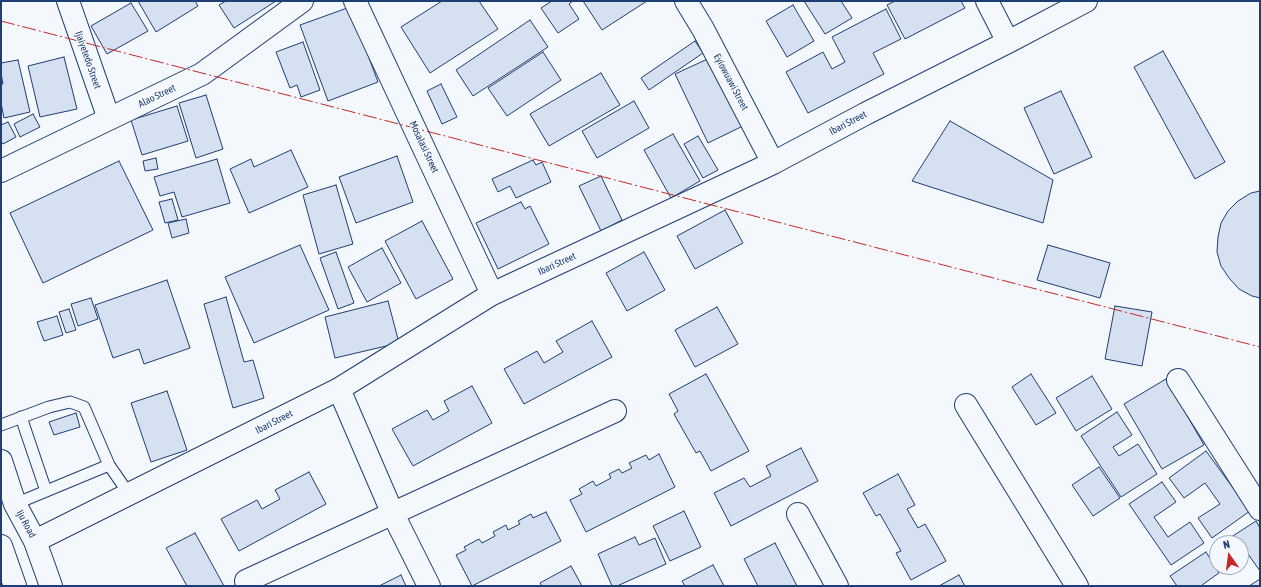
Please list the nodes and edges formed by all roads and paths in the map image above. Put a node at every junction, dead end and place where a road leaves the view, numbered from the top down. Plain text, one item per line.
1 (68, 1) edge
2 (302, 1) edge
3 (355, 1) edge
4 (686, 1) edge
5 (988, 1) edge
6 (1086, 1) edge
7 (1008, 42) junction
8 (109, 119) junction
9 (774, 163) junction
10 (1, 171) edge
11 (492, 294) junction
12 (1178, 380) dead end
13 (339, 389) junction
14 (966, 405) dead end
15 (615, 411) dead end
16 (21, 418) junction
17 (1, 425) edge
18 (1, 462) edge
19 (109, 465) junction
20 (46, 491) junction
21 (129, 494) junction
22 (15, 504) junction
23 (1260, 508) edge
24 (392, 512) junction
25 (798, 514) dead end
26 (35, 541) junction
27 (3, 557) edge
28 (246, 580) dead end
29 (15, 586) edge
30 (51, 586) edge
31 (429, 586) edge
32 (837, 586) edge
33 (1077, 586) edge

1 - 8 street, Ijaiyetedo Street
2 - 8 street, Alao Street
3 - 11 street, Mosalasi Street
4 - 9 street, Eyiowuawi Street
5 - 7 street
6 - 7 street, Ibari Street
7 - 9 street, Ibari Street
8 - 10 street, Alao Street
9 - 11 street, Ibari Street
11 - 13 street, Ibari Street
12 - 23 street
13 - 21 street, Ibari Street
13 - 24 street
14 - 33 street
15 - 24 street
16 - 17 lane
16 - 19 lane
16 - 20 lane
18 - 22 street, Iju Road
19 - 20 lane
19 - 21 lane
20 - 22 lane
21 - 26 street, Ibari Street
22 - 26 street, Iju Road
24 - 28 street
24 - 31 street
25 - 32 street
26 - 30 street, Iju Road
27 - 29 street

